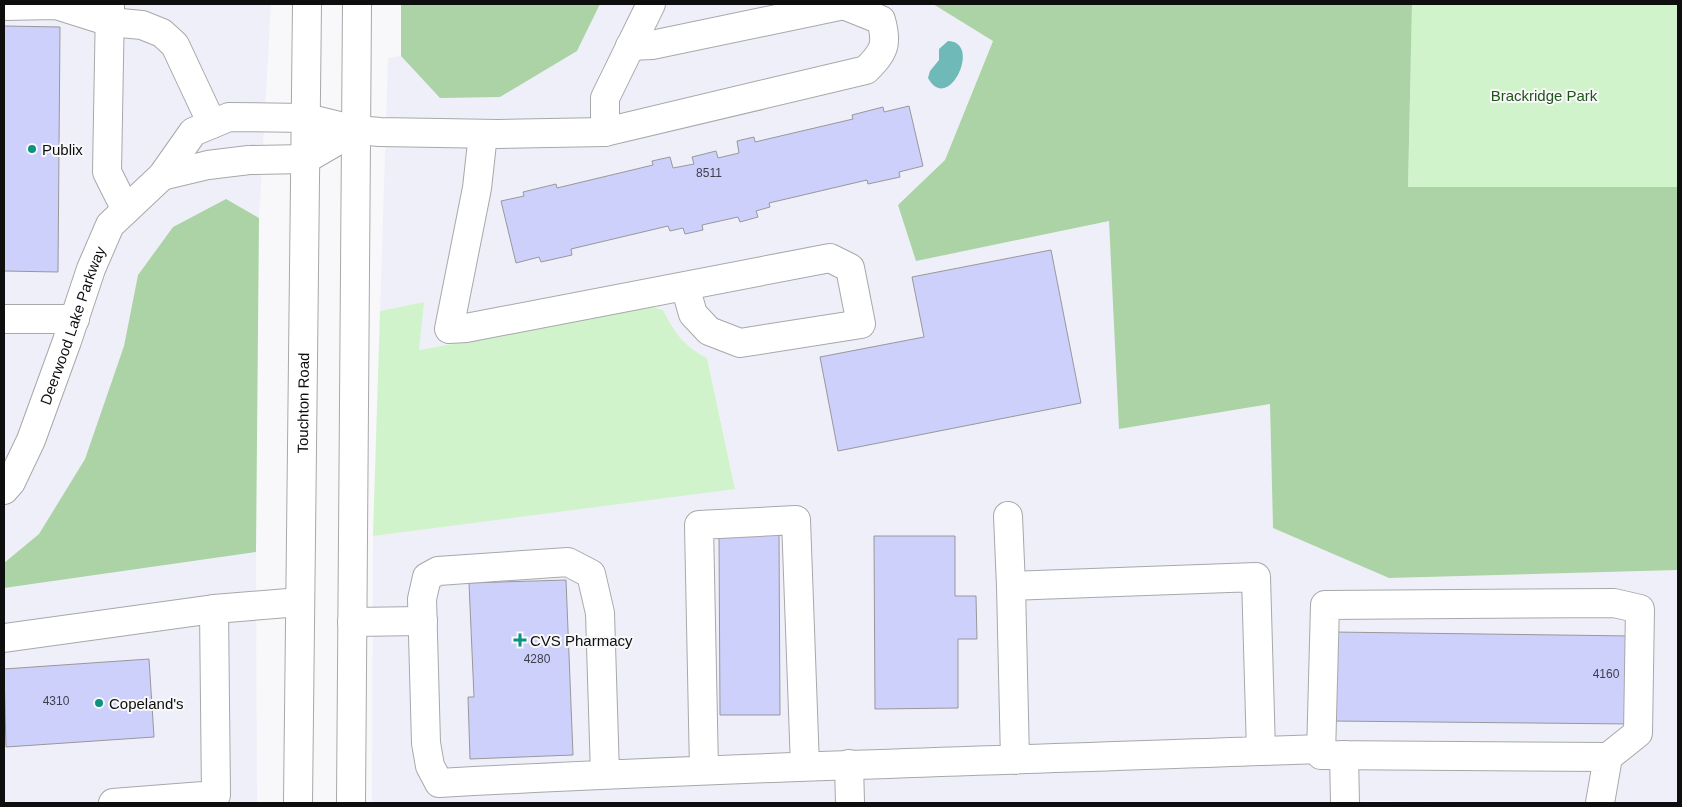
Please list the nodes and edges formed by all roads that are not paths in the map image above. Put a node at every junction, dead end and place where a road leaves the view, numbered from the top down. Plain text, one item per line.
1 (307, 4) edge
2 (357, 4) edge
3 (651, 4) edge
4 (843, 4) edge
5 (4, 6) edge
6 (110, 13) edge
7 (630, 46) junction
8 (307, 118) junction
9 (212, 124) junction
10 (356, 130) junction
11 (605, 132) junction
12 (483, 134) junction
13 (306, 159) junction
14 (162, 176) junction
15 (126, 210) junction
16 (684, 286) junction
17 (4, 319) edge
18 (75, 319) junction
19 (4, 490) edge
20 (1008, 516) dead end
21 (1011, 586) junction
22 (300, 602) junction
23 (214, 609) junction
24 (352, 622) junction
25 (423, 622) junction
26 (4, 638) edge
27 (1261, 751) junction
28 (1333, 752) junction
29 (1608, 757) junction
30 (1014, 760) junction
31 (849, 764) junction
32 (805, 766) junction
33 (704, 770) junction
34 (605, 774) junction
35 (113, 803) edge
36 (298, 803) edge
37 (351, 803) edge
38 (850, 803) edge
39 (1345, 803) edge
40 (1600, 803) edge

1 - 8 street, Touchton Road
2 - 10 street
3 - 7 street
4 - 7 street
4 - 11 street, Deerwood Lake Parkway
5 - 6 street
6 - 9 street
6 - 15 street
7 - 11 street
8 - 9 street, Deerwood Lake Parkway
8 - 10 street, Deerwood Lake Parkway
8 - 13 street, Touchton Road
9 - 14 street, Deerwood Lake Parkway
10 - 12 street, Deerwood Lake Parkway
10 - 13 street
10 - 24 street
11 - 12 street, Deerwood Lake Parkway
12 - 16 street
13 - 14 street
13 - 22 street, Touchton Road
14 - 15 street, Deerwood Lake Parkway
15 - 18 street, Deerwood Lake Parkway
16 - 16 street
17 - 18 street
18 - 19 street, Deerwood Lake Parkway
20 - 21 street
21 - 27 street
21 - 30 street
22 - 23 street
22 - 36 street, Touchton Road
23 - 26 street
23 - 35 street
24 - 25 street
24 - 37 street
25 - 34 street
25 - 34 street
27 - 28 street
27 - 30 street
28 - 29 street
28 - 29 street
28 - 39 street
29 - 40 street
30 - 31 street
31 - 32 street
31 - 38 street
32 - 33 street
32 - 33 street
33 - 34 street

